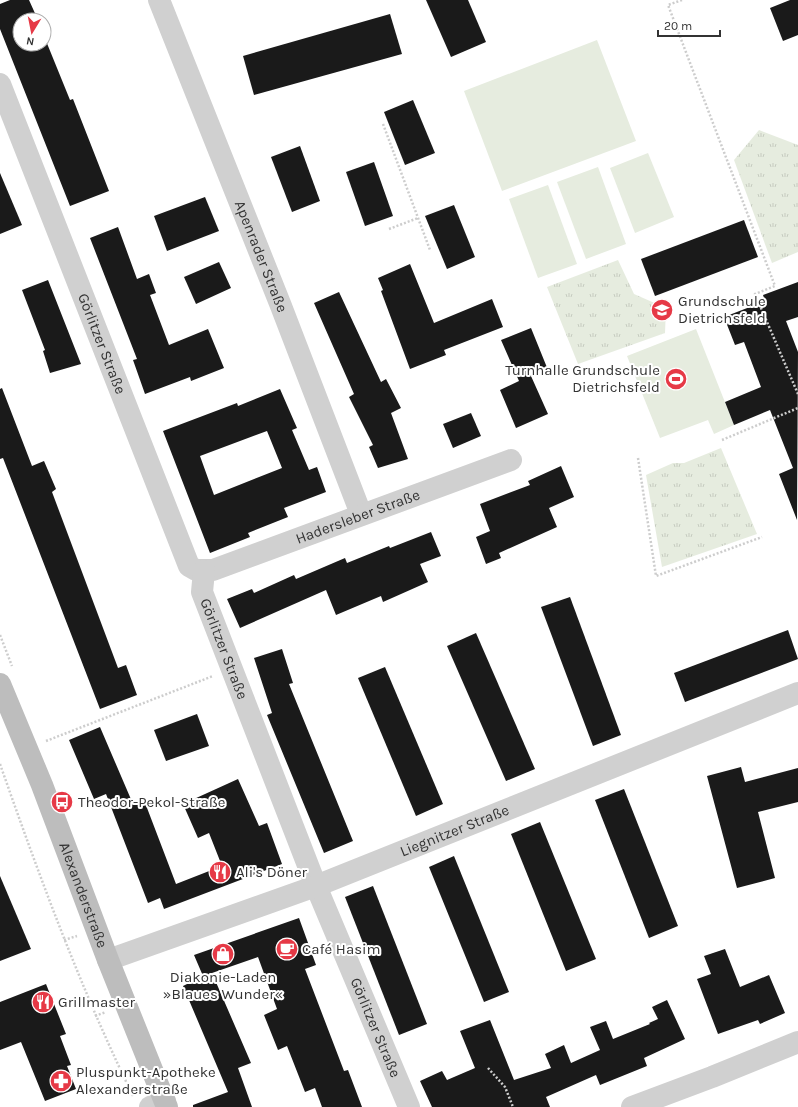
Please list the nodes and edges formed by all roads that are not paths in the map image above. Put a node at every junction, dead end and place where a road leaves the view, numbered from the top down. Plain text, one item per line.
1 (158, 0) edge
2 (0, 84) edge
3 (511, 460) dead end
4 (361, 514) junction
5 (204, 571) junction
6 (0, 684) edge
7 (798, 693) edge
8 (316, 886) junction
9 (108, 960) junction
10 (798, 1042) edge
11 (154, 1104) edge
12 (409, 1107) edge
13 (632, 1107) edge

1 - 4 street, Apenrader Straße
2 - 5 street, Görlitzer Straße
3 - 4 street, Hadersleber Straße
4 - 5 street, Hadersleber Straße
5 - 8 street, Görlitzer Straße
6 - 9 main road, Alexanderstraße
7 - 8 street, Liegnitzer Straße
8 - 9 street, Liegnitzer Straße
8 - 12 street, Görlitzer Straße
9 - 11 main road, Alexanderstraße
10 - 13 street

